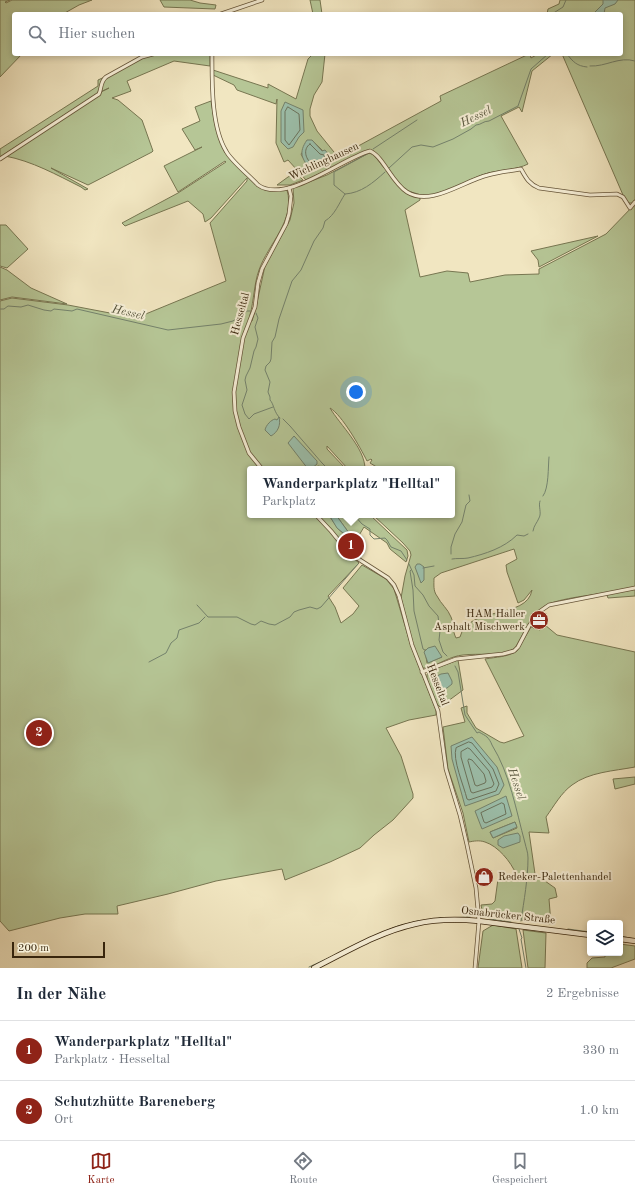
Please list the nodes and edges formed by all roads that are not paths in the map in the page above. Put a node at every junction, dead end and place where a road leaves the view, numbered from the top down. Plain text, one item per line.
1 (262, 0) edge
2 (227, 12) edge
3 (146, 56) edge
4 (212, 56) edge
5 (0, 159) edge
6 (289, 188) junction
7 (635, 202) edge
8 (260, 466) edge
9 (319, 518) edge
10 (635, 588) edge
11 (422, 672) junction
12 (479, 921) junction
13 (587, 935) edge
14 (623, 939) edge
15 (635, 941) edge
16 (314, 968) edge
17 (475, 968) edge

1 - 2 street
3 - 5 street
4 - 6 street, Wichlinghausen
6 - 7 street, Wichlinghausen
6 - 8 street, Hesseltal
9 - 11 street, Hesseltal
10 - 11 street
11 - 12 street, Hesseltal
12 - 13 main road, Osnabrücker Straße
12 - 16 main road, Osnabrücker Straße
12 - 17 street, Hesseltal
14 - 15 main road

